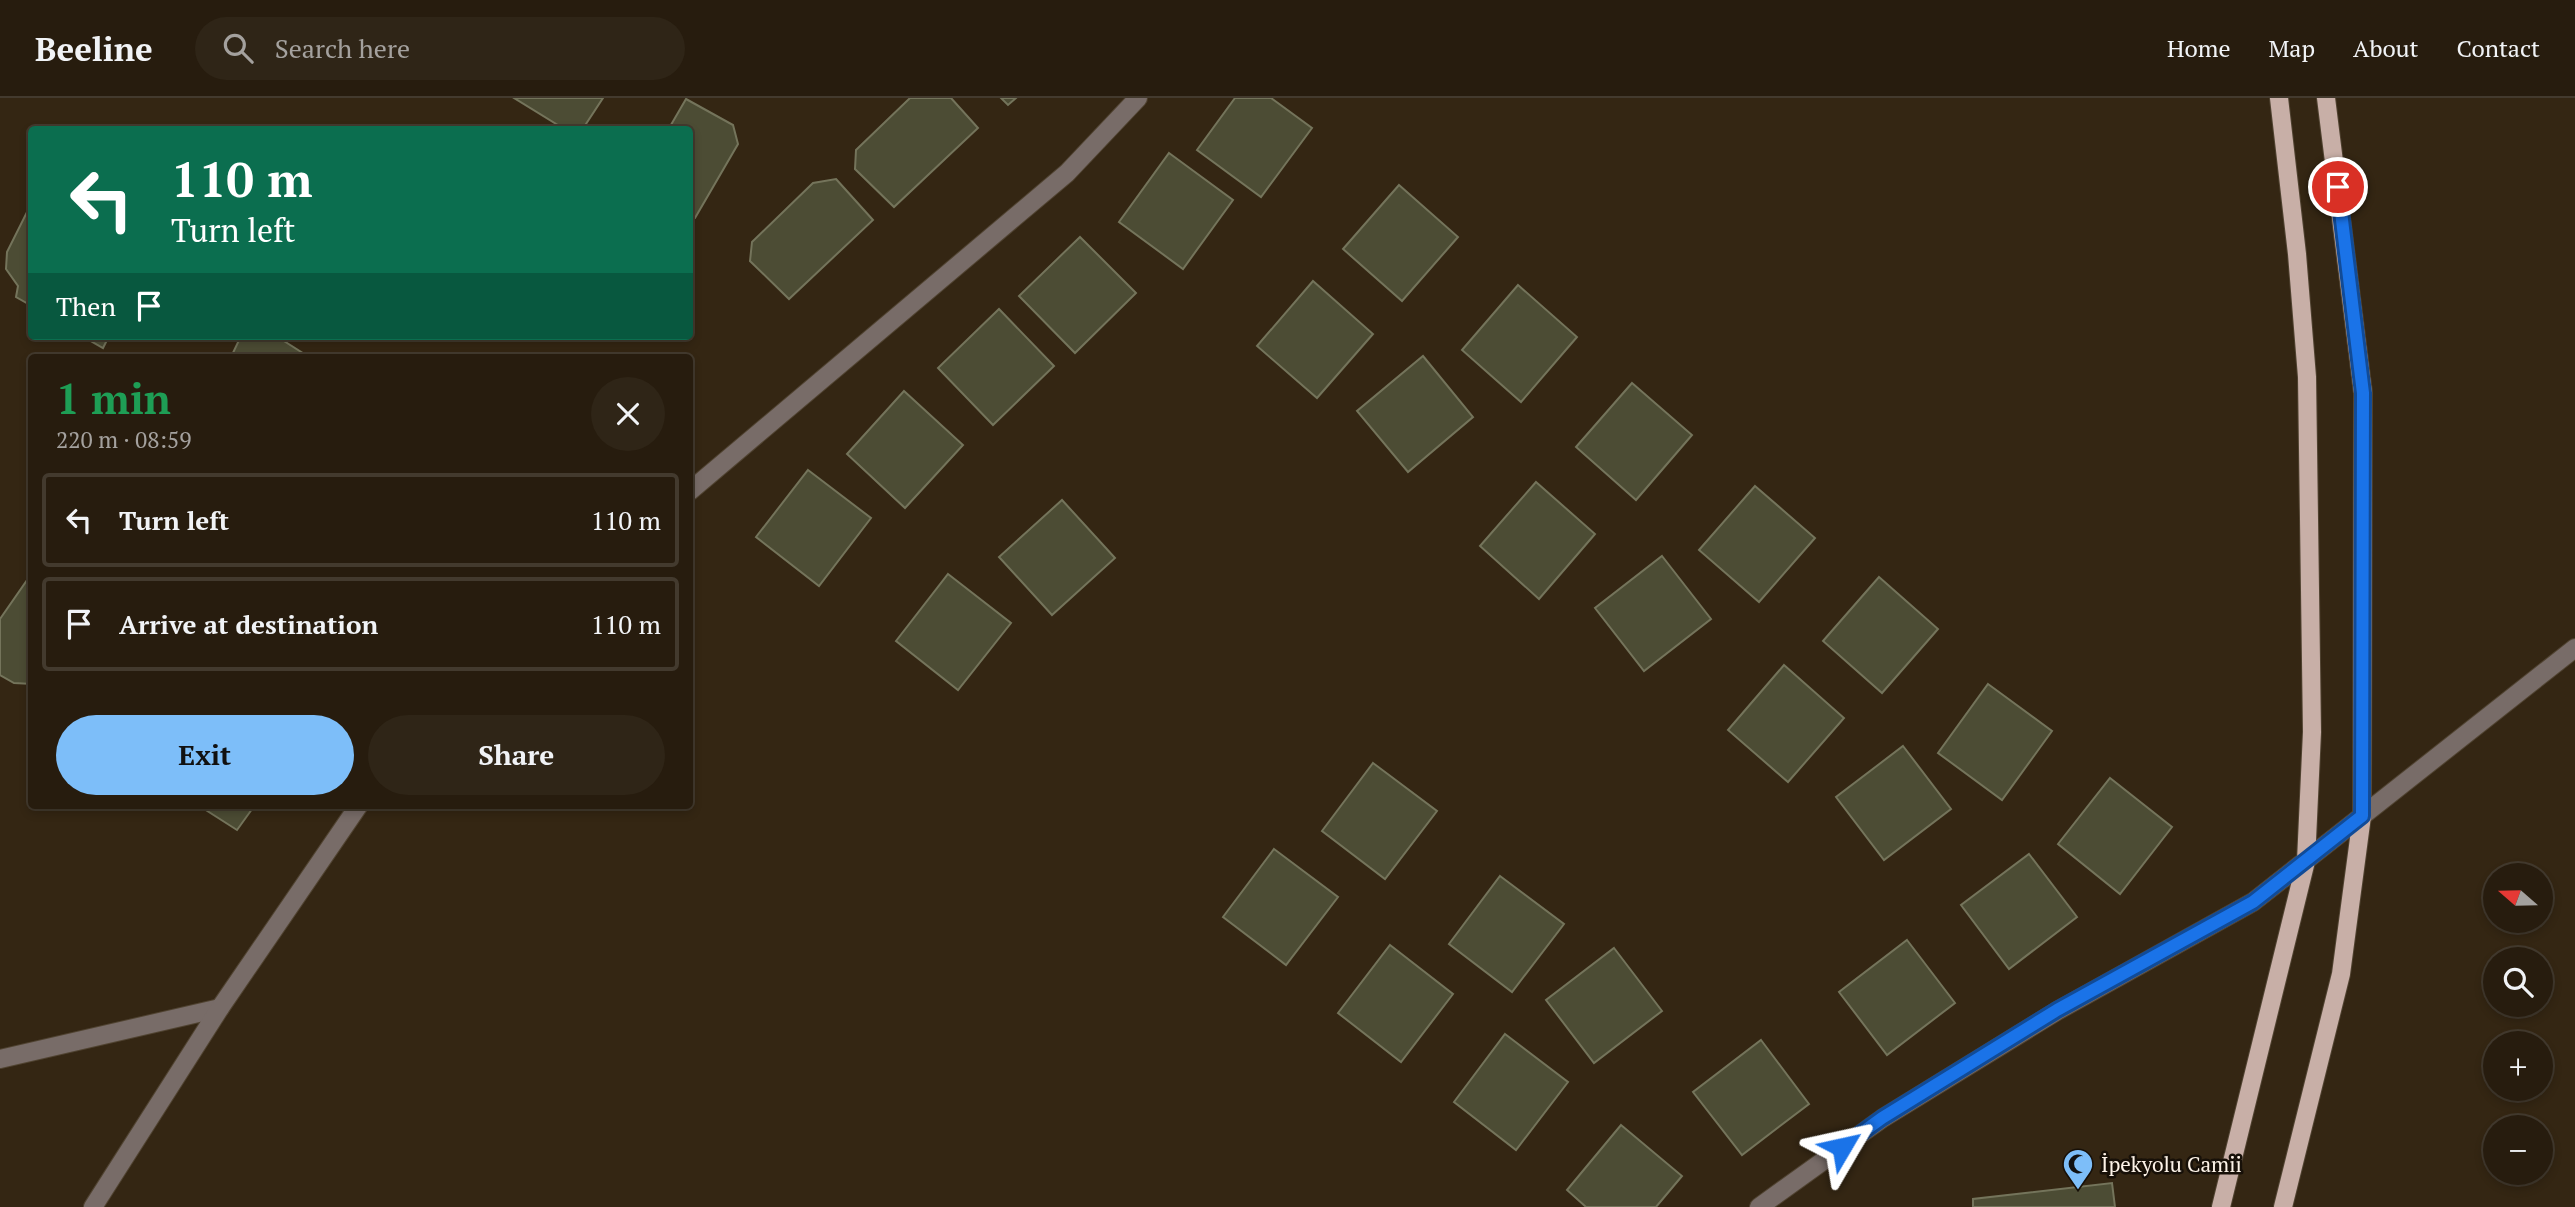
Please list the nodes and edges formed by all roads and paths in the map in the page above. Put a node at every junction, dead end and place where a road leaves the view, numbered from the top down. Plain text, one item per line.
1 (1138, 98) edge
2 (2278, 98) edge
3 (2326, 98) edge
4 (693, 488) edge
5 (2575, 648) edge
6 (356, 809) edge
7 (2362, 816) junction
8 (2306, 860) junction
9 (220, 1008) junction
10 (0, 1059) edge
11 (93, 1207) edge
12 (1759, 1207) edge
13 (2221, 1207) edge
14 (2284, 1207) edge

1 - 4 street
2 - 8 main road
3 - 7 main road
5 - 7 street
6 - 9 street
7 - 8 street
7 - 14 main road
8 - 12 street
8 - 13 main road
9 - 10 street
9 - 11 street

